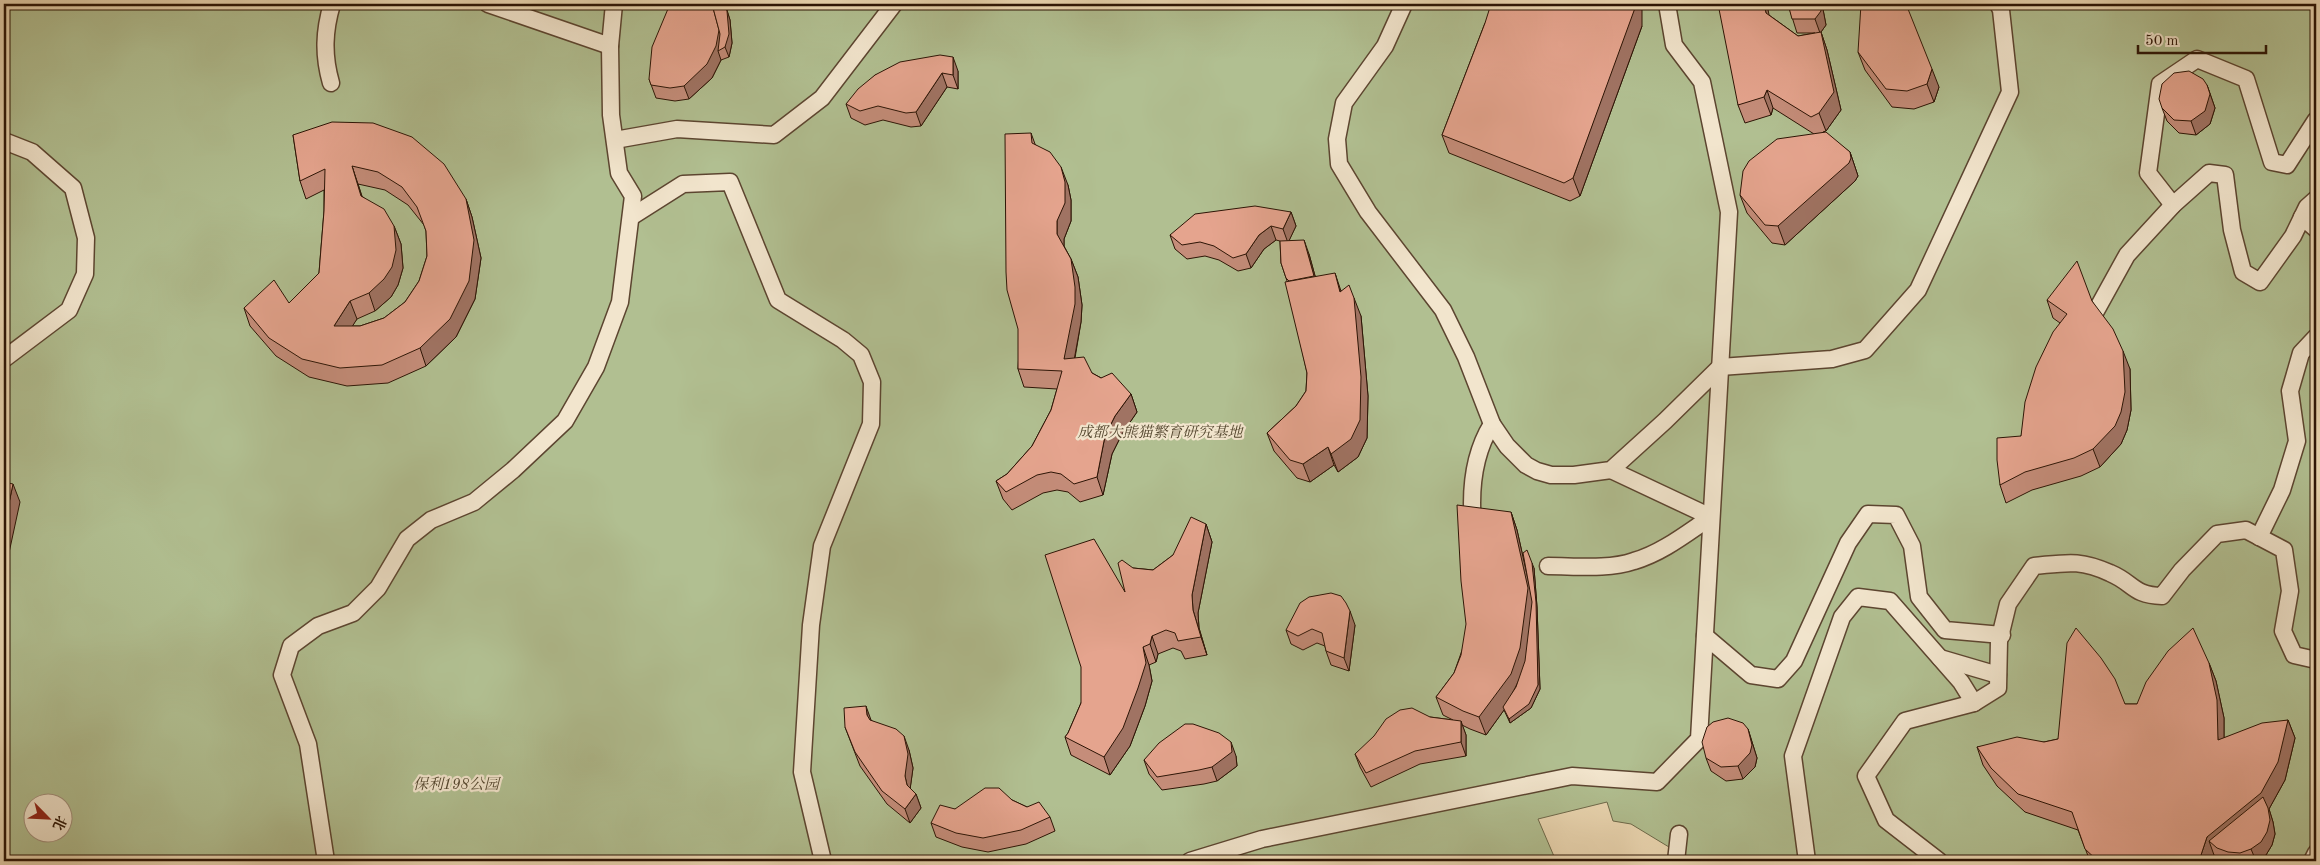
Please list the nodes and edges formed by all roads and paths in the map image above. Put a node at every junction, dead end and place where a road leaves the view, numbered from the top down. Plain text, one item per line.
1 (332, 4) edge
2 (488, 4) edge
3 (614, 4) edge
4 (894, 4) edge
5 (1404, 4) edge
6 (1667, 4) edge
7 (1998, 4) edge
8 (610, 46) junction
9 (331, 84) dead end
10 (2316, 120) edge
11 (615, 140) junction
12 (4, 141) edge
13 (2316, 199) edge
14 (2172, 205) junction
15 (631, 217) junction
16 (2302, 217) junction
17 (2316, 229) edge
18 (2096, 312) edge
19 (2316, 337) edge
20 (4, 359) edge
21 (1720, 366) junction
22 (1492, 424) junction
23 (1611, 470) junction
24 (1711, 517) junction
25 (1473, 524) edge
26 (2259, 537) junction
27 (1548, 566) dead end
28 (2002, 635) junction
29 (1705, 636) junction
30 (1940, 658) junction
31 (2316, 660) edge
32 (1998, 674) junction
33 (1974, 703) junction
34 (1679, 834) dead end
35 (2316, 854) edge
36 (326, 861) edge
37 (823, 861) edge
38 (1190, 861) edge
39 (1676, 861) edge
40 (1807, 861) edge
41 (1939, 861) edge
42 (2312, 861) edge

1 - 9 street
2 - 8 street
3 - 8 street
4 - 11 street
5 - 22 street
6 - 21 street
7 - 21 street
8 - 11 street
10 - 14 street
11 - 15 street
12 - 20 street
13 - 16 street
14 - 16 street
14 - 18 street
15 - 36 street
15 - 37 street
16 - 17 street
19 - 26 street
21 - 23 street
21 - 24 street
22 - 23 street
22 - 25 street
23 - 24 street
24 - 27 street
24 - 29 street
26 - 28 street
26 - 31 street
28 - 29 street
28 - 32 street
29 - 38 street
30 - 32 street
30 - 33 street
30 - 40 street
32 - 33 street
33 - 41 street
34 - 39 street
35 - 42 street

